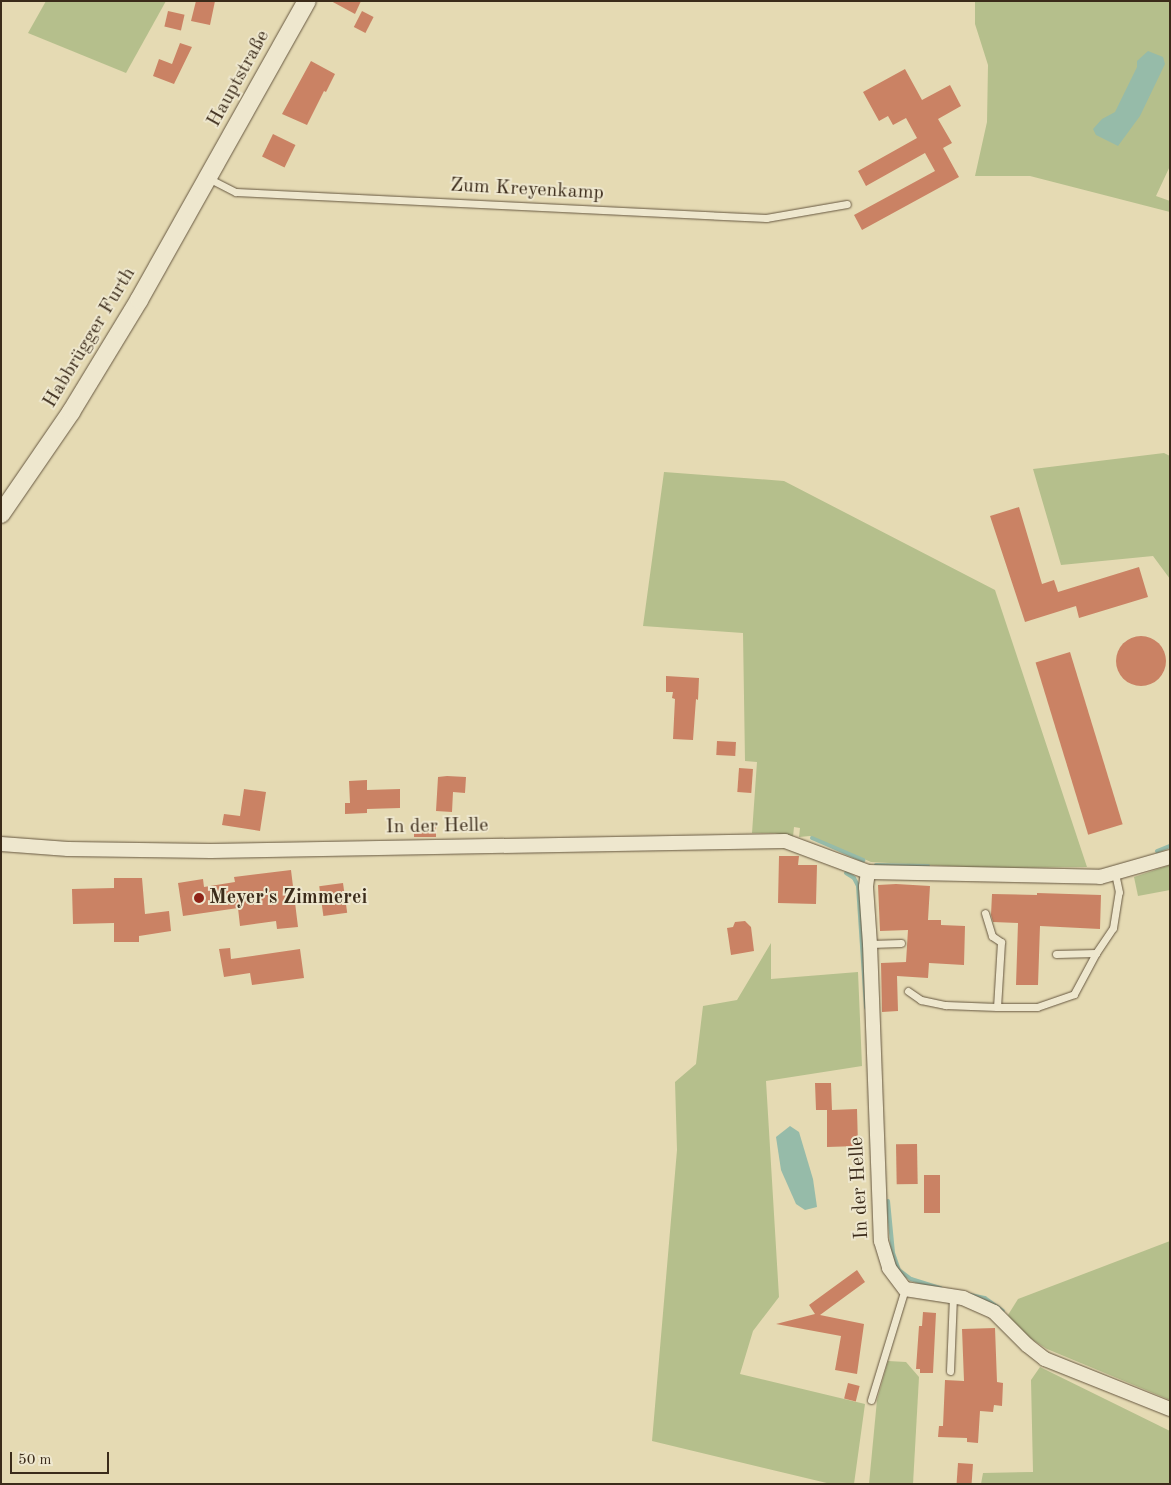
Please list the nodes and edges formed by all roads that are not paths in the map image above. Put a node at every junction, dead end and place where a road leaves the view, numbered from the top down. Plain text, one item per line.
1 (307, 1) edge
2 (207, 178) junction
3 (847, 204) dead end
4 (1, 514) edge
5 (1, 844) edge
6 (1170, 857) edge
7 (868, 872) junction
8 (1115, 873) junction
9 (985, 912) dead end
10 (901, 942) dead end
11 (870, 944) junction
12 (1096, 953) junction
13 (1056, 954) dead end
14 (908, 991) dead end
15 (997, 1007) junction
16 (905, 1289) junction
17 (953, 1296) junction
18 (950, 1371) dead end
19 (871, 1400) dead end
20 (1170, 1409) edge

1 - 2 street, Hauptstraße
2 - 3 lane, Zum Kreyenkamp
2 - 4 street, Habbrügger Furth
5 - 7 street, In der Helle
6 - 8 street, In der Helle
7 - 8 street, In der Helle
7 - 11 street, In der Helle
8 - 12 lane
9 - 15 lane
10 - 11 lane
11 - 16 street, In der Helle
12 - 13 lane
12 - 15 lane
14 - 15 lane
16 - 17 street
16 - 19 lane
17 - 18 lane
17 - 20 street

